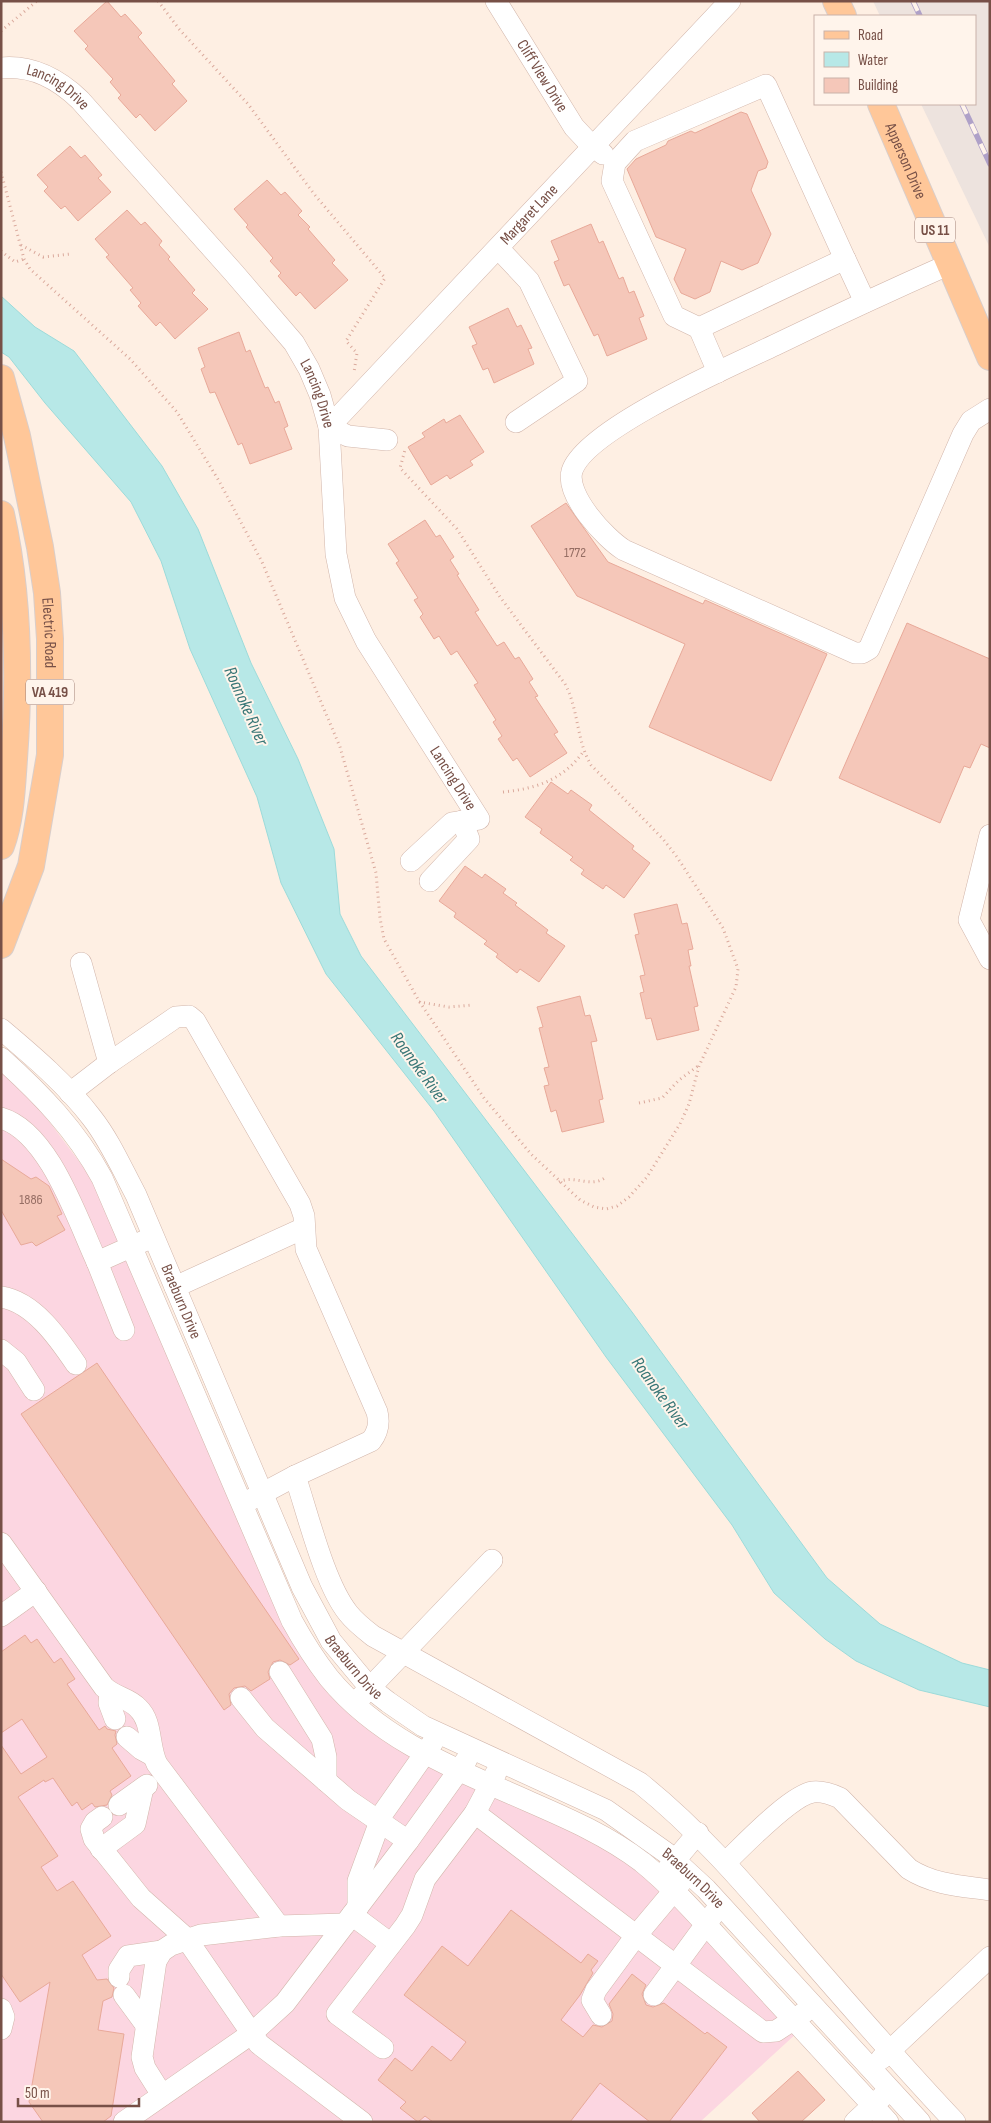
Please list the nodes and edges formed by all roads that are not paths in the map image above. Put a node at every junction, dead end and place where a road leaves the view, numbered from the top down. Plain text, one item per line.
1 (496, 1) edge
2 (730, 1) edge
3 (836, 1) edge
4 (843, 15) edge
5 (1, 68) edge
6 (881, 105) edge
7 (593, 146) junction
8 (615, 163) junction
9 (499, 249) junction
10 (845, 259) junction
11 (950, 264) junction
12 (864, 302) junction
13 (699, 328) junction
14 (990, 357) edge
15 (718, 372) junction
16 (1, 378) edge
17 (990, 409) edge
18 (516, 422) dead end
19 (329, 427) junction
20 (387, 440) dead end
21 (1, 514) edge
22 (471, 820) junction
23 (990, 835) edge
24 (1, 846) edge
25 (411, 861) dead end
26 (430, 881) dead end
27 (1, 945) edge
28 (990, 959) edge
29 (81, 963) dead end
30 (1, 1029) edge
31 (1, 1058) edge
32 (109, 1063) junction
33 (70, 1093) junction
34 (1, 1118) edge
35 (114, 1153) junction
36 (95, 1165) junction
37 (304, 1228) junction
38 (154, 1237) junction
39 (132, 1246) junction
40 (97, 1262) junction
41 (175, 1287) junction
42 (1, 1297) edge
43 (124, 1330) dead end
44 (193, 1334) junction
45 (172, 1340) junction
46 (1, 1350) edge
47 (76, 1364) dead end
48 (34, 1390) dead end
49 (295, 1476) junction
50 (262, 1494) junction
51 (242, 1504) junction
52 (1, 1543) edge
53 (492, 1560) dead end
54 (36, 1591) junction
55 (1, 1616) edge
56 (404, 1653) junction
57 (280, 1672) dead end
58 (370, 1688) junction
59 (110, 1692) junction
60 (241, 1698) dead end
61 (353, 1704) junction
62 (115, 1719) dead end
63 (439, 1734) junction
64 (127, 1737) dead end
65 (474, 1750) junction
66 (425, 1753) junction
67 (152, 1755) junction
68 (502, 1762) junction
69 (459, 1770) junction
70 (164, 1773) junction
71 (326, 1781) junction
72 (490, 1784) junction
73 (143, 1788) junction
74 (119, 1805) dead end
75 (474, 1813) junction
76 (102, 1817) dead end
77 (380, 1822) junction
78 (698, 1833) junction
79 (408, 1842) junction
80 (101, 1849) junction
81 (726, 1862) junction
82 (681, 1867) junction
83 (667, 1884) junction
84 (990, 1890) edge
85 (721, 1905) junction
86 (352, 1915) junction
87 (706, 1923) junction
88 (279, 1926) junction
89 (635, 1937) junction
90 (186, 1938) junction
91 (391, 1944) junction
92 (162, 1951) junction
93 (990, 1957) edge
94 (674, 1966) junction
95 (654, 1995) dead end
96 (814, 2005) junction
97 (1, 2009) edge
98 (601, 2015) dead end
99 (794, 2021) junction
100 (146, 2025) junction
101 (1, 2029) edge
102 (251, 2034) junction
103 (383, 2048) dead end
104 (890, 2051) junction
105 (872, 2068) junction
106 (891, 2089) junction
107 (162, 2095) junction
108 (873, 2105) junction
109 (124, 2122) edge
110 (362, 2122) edge
111 (855, 2122) edge
112 (888, 2122) edge
113 (920, 2122) edge
114 (955, 2122) edge

1 - 7 street, Cliff View Drive
2 - 7 street, Margaret Lane
3 - 4 main road
5 - 19 street, Lancing Drive
6 - 11 main road, Apperson Drive / US 11
7 - 8 street, Cliff View Drive
7 - 9 street, Margaret Lane
8 - 10 street
8 - 13 street
9 - 18 street
9 - 19 street, Margaret Lane
10 - 12 street
10 - 13 street
11 - 12 street
11 - 14 main road, Apperson Drive / US 11
12 - 15 street
13 - 15 street
15 - 17 street
16 - 27 main road, Electric Road / VA 419
19 - 20 street
19 - 22 street, Lancing Drive
21 - 24 main road, Electric Road / VA 419
22 - 25 street
22 - 26 street
23 - 28 street
29 - 32 street
30 - 33 street, Braeburn Drive
31 - 36 street, Braeburn Drive
32 - 33 street
32 - 37 street
33 - 35 street, Braeburn Drive
34 - 40 street
35 - 36 street
35 - 38 street, Braeburn Drive
36 - 39 street, Braeburn Drive
37 - 41 street
37 - 49 street
38 - 39 street
38 - 41 street, Braeburn Drive
39 - 40 street
39 - 45 street, Braeburn Drive
40 - 43 street
41 - 44 street, Braeburn Drive
42 - 47 street
44 - 45 street
44 - 50 street, Braeburn Drive
45 - 51 street, Braeburn Drive
46 - 48 street
49 - 50 street
49 - 56 street
50 - 51 street
50 - 58 street, Braeburn Drive
51 - 61 street, Braeburn Drive
52 - 54 street
53 - 56 street
54 - 55 street
54 - 59 street
56 - 58 street
56 - 78 street
57 - 71 street
58 - 61 street
58 - 63 street, Braeburn Drive
59 - 62 street
59 - 67 street
60 - 71 street
61 - 66 street, Braeburn Drive
63 - 65 street, Braeburn Drive
63 - 66 street
64 - 67 street
65 - 68 street, Braeburn Drive
65 - 69 street
66 - 69 street, Braeburn Drive
66 - 77 street
67 - 70 street
68 - 72 street
68 - 82 street, Braeburn Drive
69 - 72 street, Braeburn Drive
69 - 79 street
70 - 73 street
70 - 88 street
71 - 77 street
72 - 75 street
72 - 83 street, Braeburn Drive
73 - 74 street
73 - 80 street
75 - 89 street
75 - 91 street
76 - 80 street
77 - 79 street
77 - 86 street
78 - 81 street
78 - 82 street
79 - 86 street
80 - 90 street
81 - 84 street
81 - 104 street
82 - 83 street
82 - 85 street, Braeburn Drive
83 - 87 street, Braeburn Drive
83 - 89 street
85 - 87 street
85 - 96 street, Braeburn Drive
86 - 88 street
86 - 91 street
86 - 102 street
87 - 94 street
87 - 99 street, Braeburn Drive
88 - 90 street
89 - 94 street
89 - 98 street
90 - 92 street
90 - 102 street
91 - 103 street
92 - 100 street
92 - 100 street
93 - 104 street
94 - 95 street
94 - 99 street
96 - 99 street
96 - 105 street, Braeburn Drive
97 - 101 street
99 - 108 street, Braeburn Drive
100 - 107 street
102 - 107 street
102 - 110 street
104 - 105 street
104 - 114 street
105 - 106 street, Braeburn Drive
106 - 108 street
106 - 113 street, Braeburn Drive
107 - 109 street
108 - 111 street
108 - 112 street, Braeburn Drive

